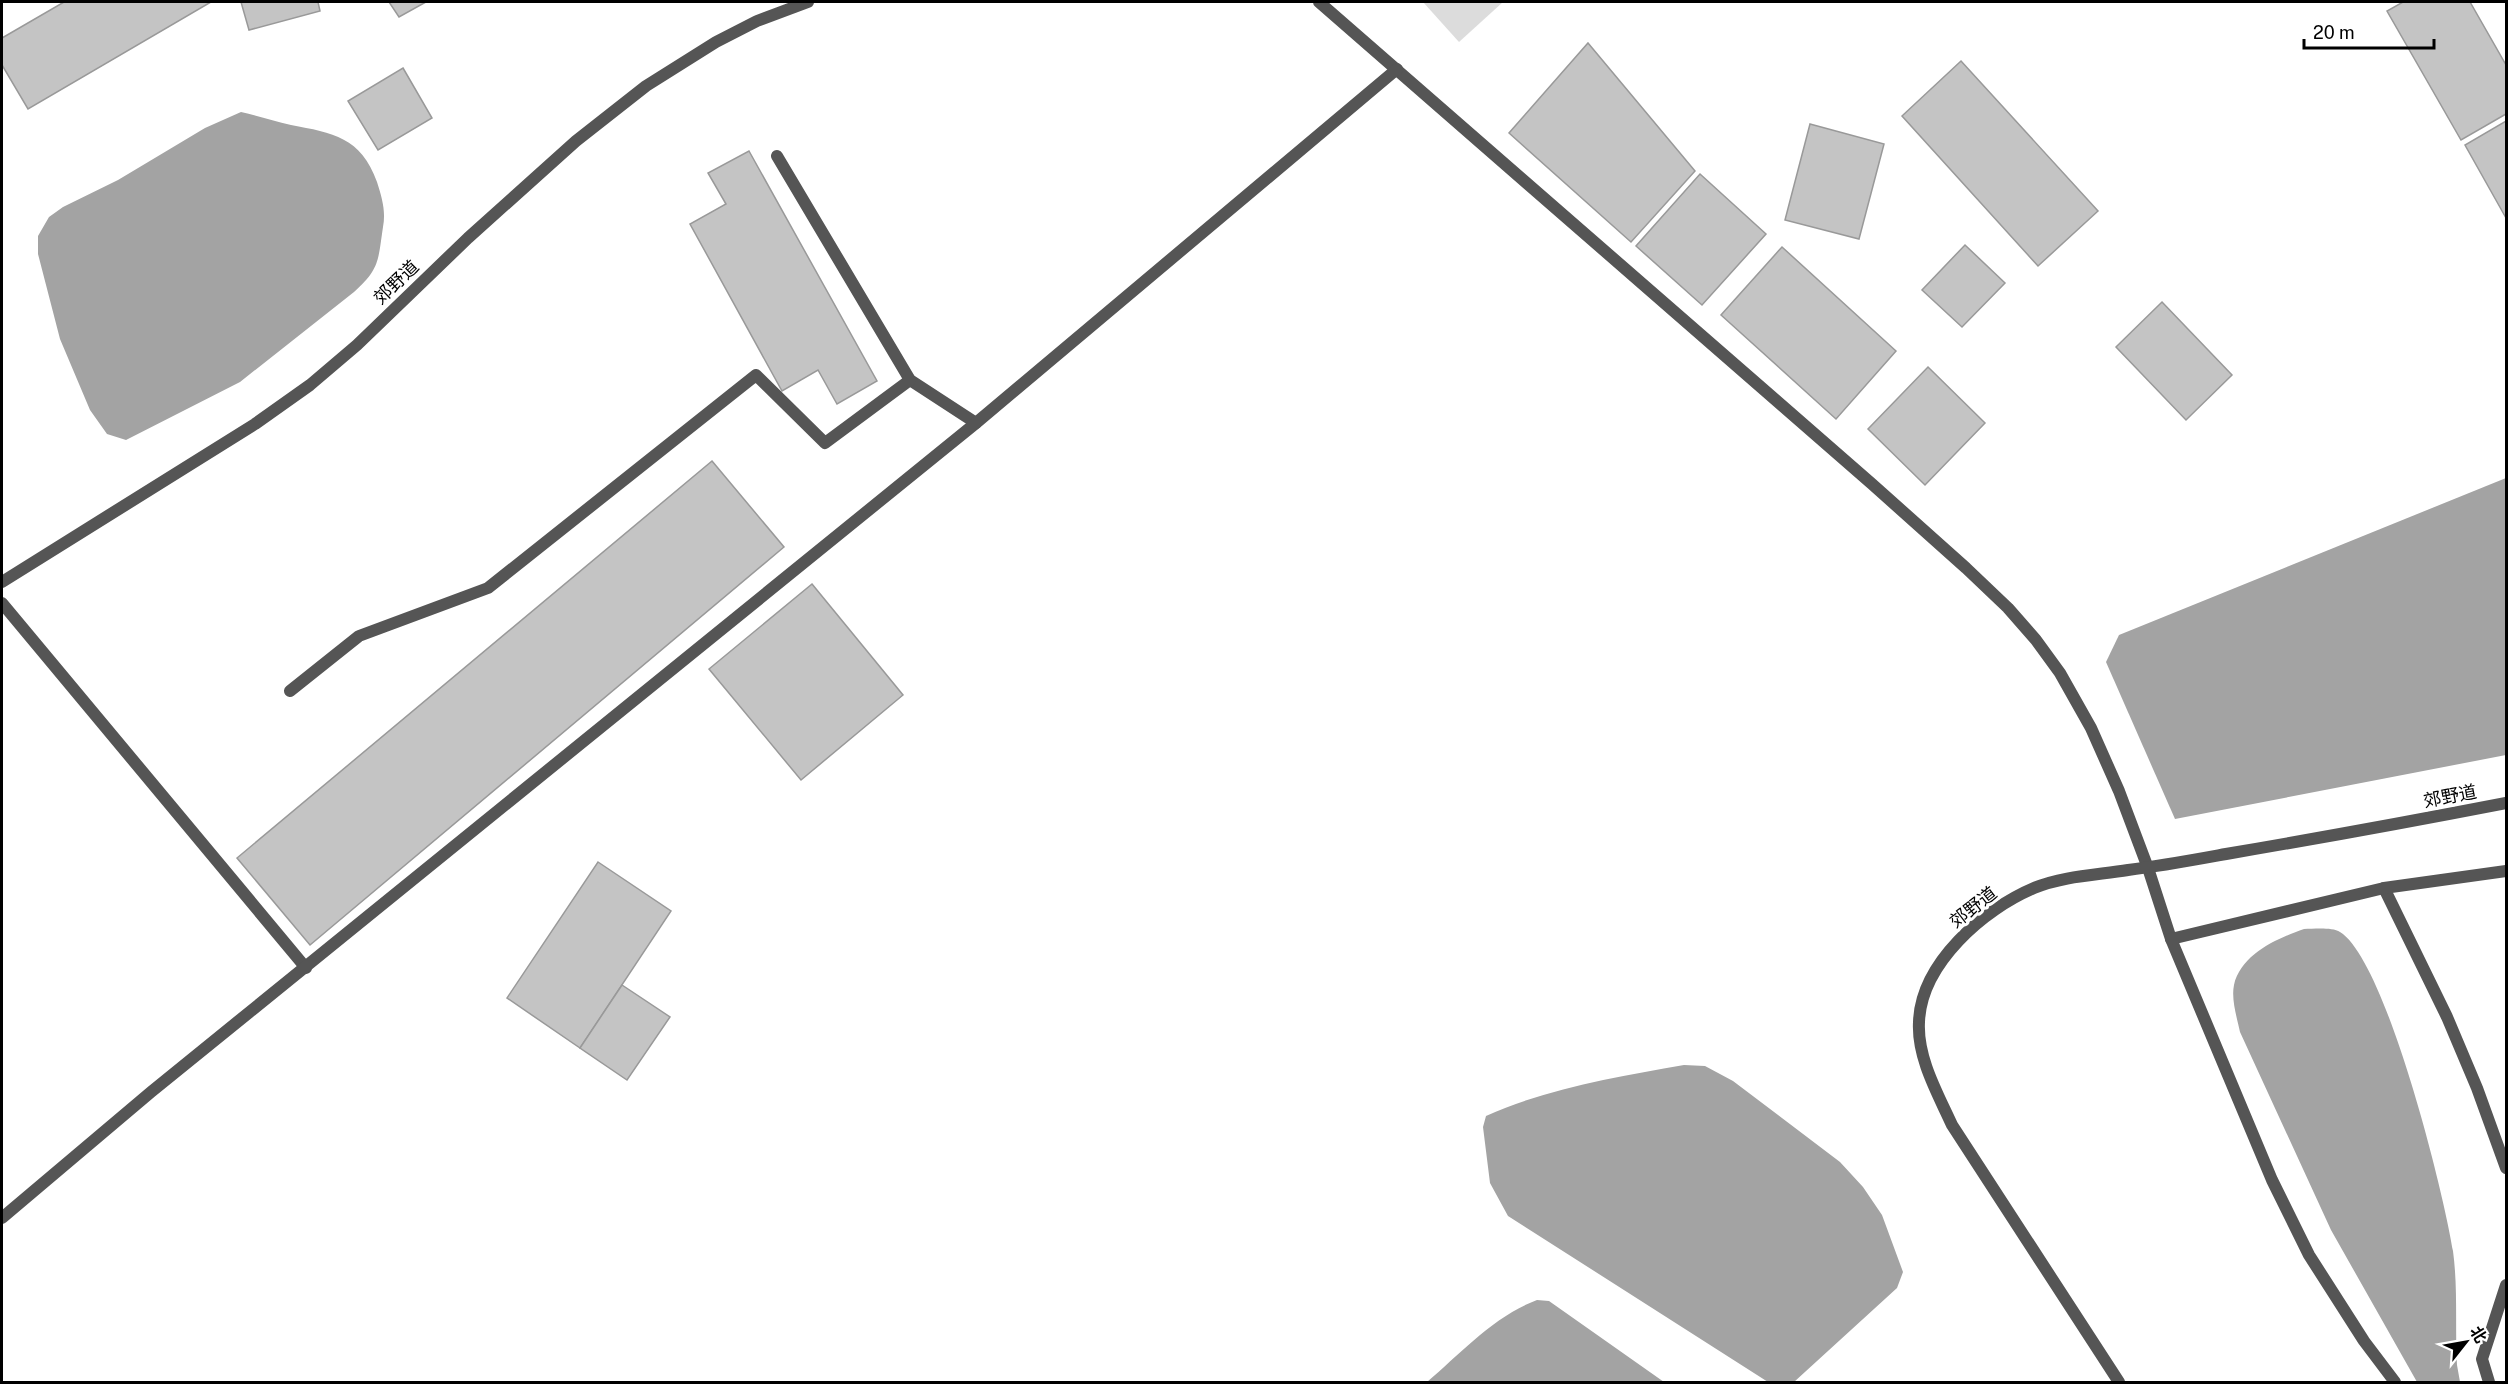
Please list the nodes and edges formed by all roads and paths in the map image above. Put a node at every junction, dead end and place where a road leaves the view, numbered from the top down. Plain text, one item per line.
1 (808, 2) edge
2 (1319, 2) edge
3 (1397, 69) junction
4 (777, 156) dead end
5 (910, 381) junction
6 (976, 423) junction
7 (2, 582) edge
8 (2, 603) edge
9 (290, 691) dead end
10 (2506, 803) edge
11 (2148, 868) junction
12 (2506, 870) edge
13 (2384, 888) junction
14 (2171, 939) junction
15 (306, 968) junction
16 (2506, 1168) edge
17 (2, 1218) edge
18 (2506, 1285) edge
19 (2119, 1383) edge
20 (2395, 1383) edge
21 (2489, 1383) edge

1 - 7 street, 郊野道
2 - 3 street
3 - 6 street
3 - 11 street
4 - 5 street
5 - 6 street
5 - 9 street
6 - 15 street
8 - 15 street
10 - 11 street, 郊野道
11 - 14 street
11 - 19 street, 郊野道
12 - 13 street
13 - 14 street
13 - 16 street
14 - 20 street
15 - 17 street
18 - 21 street

